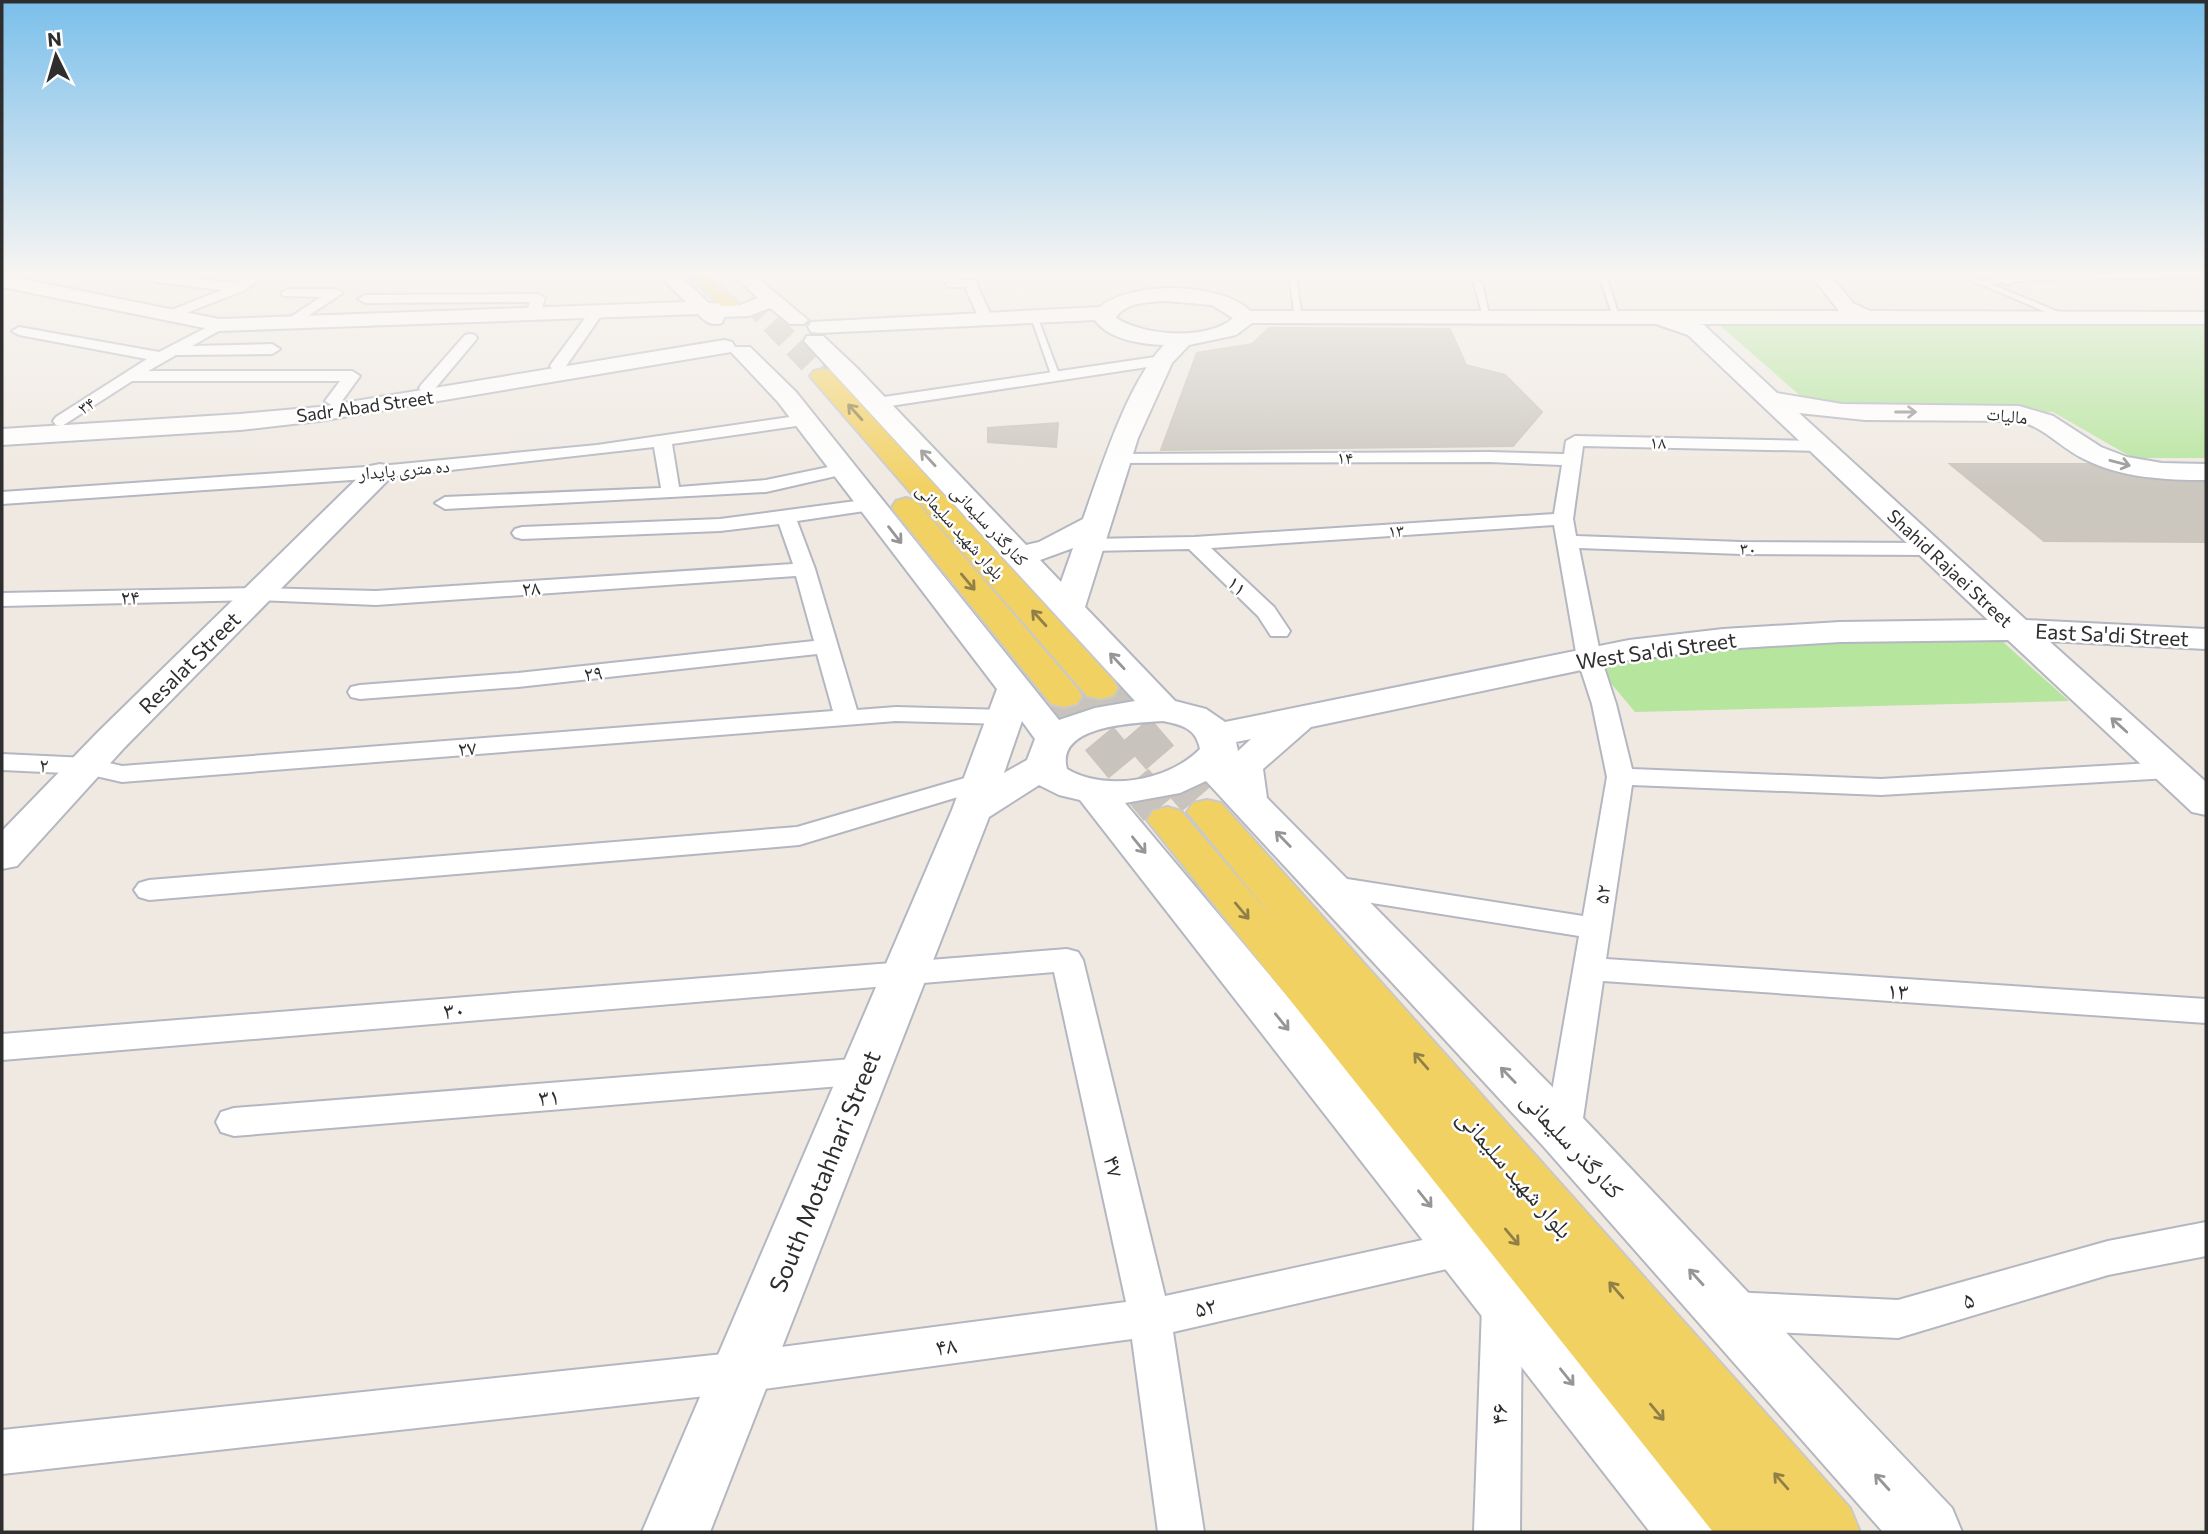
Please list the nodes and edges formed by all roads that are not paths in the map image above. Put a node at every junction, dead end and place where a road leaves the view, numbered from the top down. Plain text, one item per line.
1 (119, 347) edge
2 (180, 347) edge
3 (463, 347) edge
4 (572, 347) edge
5 (689, 347) edge
6 (696, 347) edge
7 (752, 347) edge
8 (787, 347) edge
9 (797, 347) tunnel mouth
10 (855, 347) edge
11 (1045, 347) edge
12 (1176, 347) edge
13 (1714, 347) edge
14 (272, 349) dead end
15 (166, 354) junction
16 (803, 358) junction
17 (1162, 361) junction
18 (558, 366) junction
19 (128, 376) junction
20 (1056, 377) junction
21 (427, 388) junction
22 (1770, 399) junction
23 (332, 401) junction
24 (877, 403) junction
25 (1837, 412) junction
26 (804, 420) junction
27 (62, 421) junction
28 (2, 425) edge
29 (1798, 425) junction
30 (2, 437) edge
31 (662, 440) junction
32 (1821, 446) junction
33 (1117, 459) junction
34 (1572, 460) junction
35 (843, 469) junction
36 (380, 472) junction
37 (2206, 472) edge
38 (713, 490) junction
39 (671, 493) junction
40 (2, 498) edge
41 (445, 503) dead end
42 (872, 505) junction
43 (786, 517) junction
44 (1563, 519) junction
45 (720, 525) junction
46 (522, 533) dead end
47 (1093, 534) junction
48 (1567, 542) junction
49 (1194, 544) junction
50 (1931, 549) junction
51 (1019, 556) junction
52 (805, 569) junction
53 (258, 594) junction
54 (2, 599) edge
55 (1068, 608) junction
56 (2017, 630) junction
57 (1279, 631) dead end
58 (2206, 639) edge
59 (827, 646) junction
60 (1588, 658) junction
61 (1100, 688) tunnel mouth
62 (360, 692) dead end
63 (1064, 696) tunnel mouth
64 (1152, 699) junction
65 (1010, 702) junction
66 (847, 718) junction
67 (1300, 719) junction
68 (1049, 752) junction
69 (2, 762) edge
70 (87, 766) junction
71 (2169, 770) junction
72 (1620, 776) junction
73 (1210, 786) junction
74 (1096, 793) junction
75 (977, 795) junction
76 (2206, 803) edge
77 (2, 856) edge
78 (1328, 886) junction
79 (149, 890) dead end
80 (1596, 928) junction
81 (1589, 969) junction
82 (906, 971) junction
83 (2206, 1011) edge
84 (2, 1047) edge
85 (865, 1071) junction
86 (234, 1122) dead end
87 (1563, 1132) junction
88 (2206, 1239) edge
89 (1464, 1248) junction
90 (1502, 1295) junction
91 (1726, 1310) junction
92 (1150, 1318) junction
93 (742, 1372) junction
94 (2, 1452) edge
95 (676, 1532) edge
96 (1181, 1532) edge
97 (1497, 1532) edge
98 (1693, 1532) edge
99 (1756, 1532) edge
100 (1826, 1532) edge
101 (1928, 1532) edge

1 - 15 street
2 - 15 street, ۳۴
3 - 21 street
4 - 18 street
5 - 18 main road, Sadr Abad Street
6 - 30 main road, Sadr Abad Street
7 - 16 main road, کنارگذر سلیمانی
8 - 16 main road
9 - 16 main road, کنارگذر سلیمانی
10 - 16 main road
11 - 20 lane
12 - 17 main road
13 - 22 main road, Shahid Rajaei Street
14 - 15 street
15 - 19 street, ۳۴
16 - 24 main road, کنارگذر سلیمانی
16 - 26 main road, کنارگذر سلیمانی
61 -> 16 main road, بلوار شهید سلیمانی
16 -> 63 main road, بلوار شهید سلیمانی
17 - 20 street
17 - 33 main road
18 - 21 main road, Sadr Abad Street
19 - 23 street
19 - 27 street, ۳۴
20 - 24 street
21 - 23 main road, Sadr Abad Street
22 - 25 main road
22 - 29 main road, Shahid Rajaei Street
23 - 27 main road, Sadr Abad Street
51 -> 24 main road, کنارگذر سلیمانی
25 - 29 main road
25 -> 37 main road, مالیات
26 - 31 street, ده متری پایدار
26 - 35 main road, کنارگذر سلیمانی
27 - 28 main road, Sadr Abad Street
29 - 32 main road, Shahid Rajaei Street
31 - 36 street, ده متری پایدار
31 - 39 street
32 - 34 street, ۱۸
32 - 50 main road, Shahid Rajaei Street
33 - 34 street, ۱۴
33 - 47 main road
34 - 44 street
35 - 38 street
35 - 42 main road, کنارگذر سلیمانی
36 - 40 street, ده متری پایدار
36 - 53 main road, Resalat Street
38 - 39 street
38 - 45 street
39 - 41 street
42 - 43 street
42 -> 65 main road, کنارگذر سلیمانی
43 - 45 street
43 - 52 street
44 - 48 street
44 - 49 street, ۱۳
45 - 46 street
47 - 49 street, ۱۳
47 - 51 main road
47 - 55 main road
48 - 50 street, ۳۰
48 - 60 street
49 - 57 street, ۱۱
50 - 56 main road, Shahid Rajaei Street
51 - 55 main road, کنارگذر سلیمانی
52 - 53 street, ۲۸
52 - 59 street
53 - 54 street, ۲۴
53 - 70 main road, Resalat Street
64 -> 55 main road, کنارگذر سلیمانی
56 - 58 main road, East Sa'di Street
56 - 60 main road, West Sa'di Street
71 -> 56 main road, Shahid Rajaei Street
59 - 62 street, ۲۹
59 - 66 street
60 - 67 main road, West Sa'di Street
60 - 72 street, ۵۲
64 - 67 main road
64 - 68 main road
64 - 73 main road, کنارگذر سلیمانی
65 - 66 street, ۲۷
65 - 68 main road, کنارگذر سلیمانی
65 - 75 main road, South Motahhari Street
66 - 70 street, ۲۷
67 - 73 main road, West Sa'di Street
67 - 73 main road
68 - 74 main road, کنارگذر سلیمانی
68 - 75 main road
69 - 70 street, ۲
70 - 77 main road, Resalat Street
71 - 72 street
71 - 76 main road, Shahid Rajaei Street
72 - 80 street, ۵۲
73 - 74 main road, West Sa'di Street
78 -> 73 main road, کنارگذر سلیمانی
73 -> 99 main road, بلوار شهید سلیمانی
100 -> 73 main road, بلوار شهید سلیمانی
74 -> 89 main road
75 - 79 street
75 - 82 main road, South Motahhari Street
78 - 80 street
87 -> 78 main road, کنارگذر سلیمانی
80 - 81 street, ۵۲
81 - 83 street, ۱۳
81 - 87 street, ۵۲
82 - 84 street, ۳۰
82 - 85 main road, South Motahhari Street
82 - 92 street, ۴۷
85 - 86 street, ۳۱
85 - 93 main road, South Motahhari Street
91 -> 87 main road, کنارگذر سلیمانی
88 - 91 street, ۵
89 - 90 main road
89 - 92 street, ۵۲
90 - 97 street, ۴۶
90 -> 98 main road
101 -> 91 main road, کنارگذر سلیمانی
92 - 93 street, ۴۸
92 - 96 street, ۴۷
93 - 94 street, ۴۸
93 - 95 main road, South Motahhari Street

